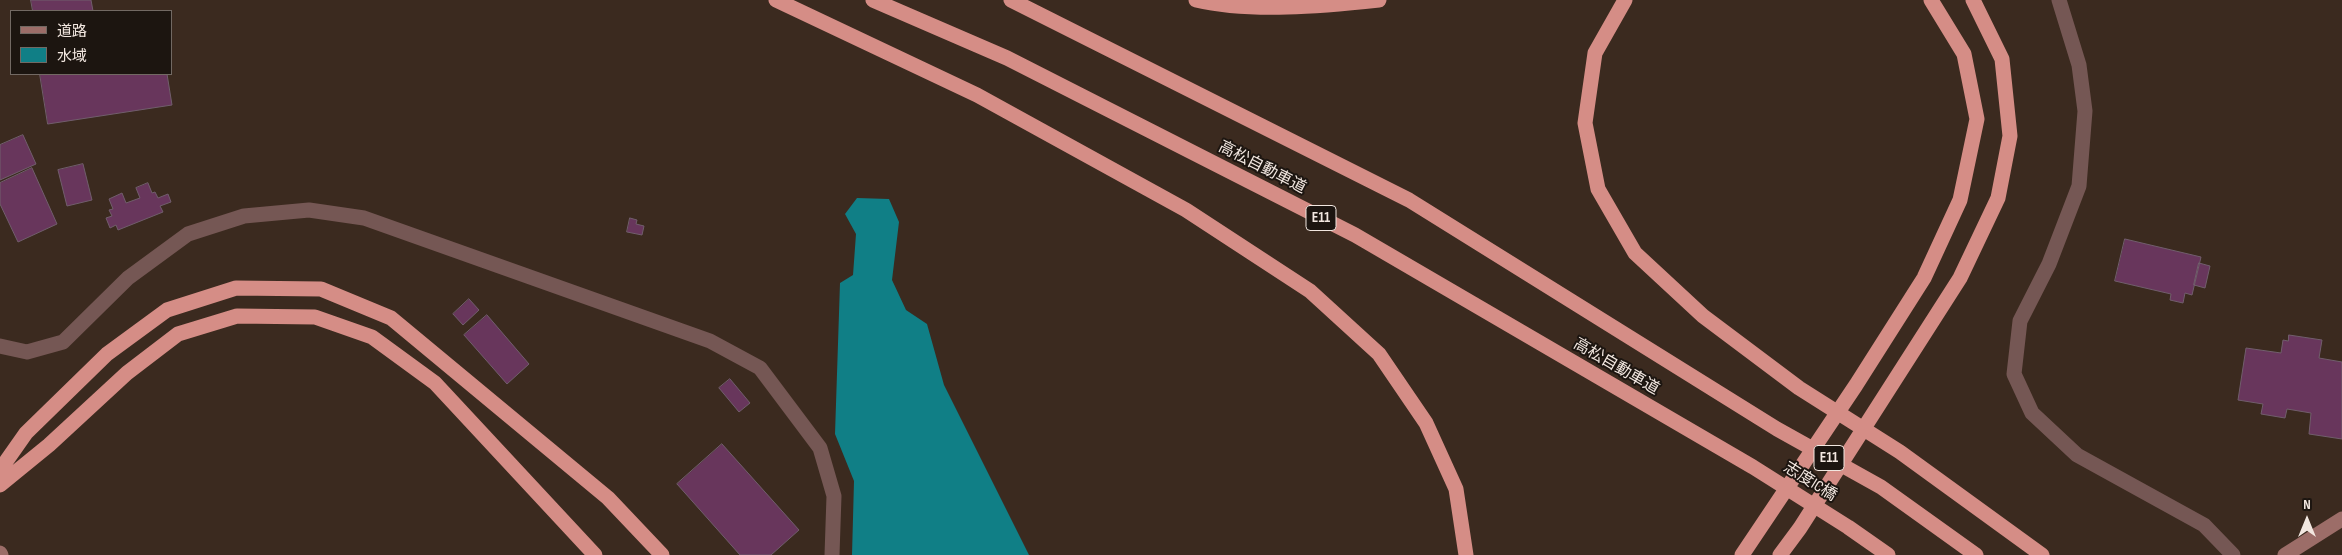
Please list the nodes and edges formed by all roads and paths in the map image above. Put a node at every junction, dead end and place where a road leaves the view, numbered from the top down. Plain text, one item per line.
1 (776, 0) edge
2 (873, 0) edge
3 (1011, 0) edge
4 (1196, 0) edge
5 (1379, 0) edge
6 (1625, 0) edge
7 (1931, 0) edge
8 (1973, 0) edge
9 (2060, 0) edge
10 (0, 346) edge
11 (1777, 429) joint
12 (1753, 467) joint
13 (0, 470) edge
14 (0, 485) edge
15 (2342, 519) edge
16 (595, 555) edge
17 (662, 555) edge
18 (832, 555) edge
19 (1466, 555) edge
20 (1742, 555) edge
21 (1780, 555) edge
22 (1888, 555) edge
23 (1976, 555) edge
24 (2042, 555) edge
25 (2233, 555) edge
26 (2285, 555) edge

1 - 19 highway
2 - 12 highway, 高松自動車道 / E11
3 - 11 highway, 高松自動車道 / E11
4 - 5 highway
6 - 24 highway
7 - 20 highway
8 - 21 highway
9 - 25 street
10 - 18 street
11 - 23 highway, 志度IC橋 / E11
12 - 22 highway, 志度IC橋 / E11
13 - 17 highway
14 - 16 highway
15 - 26 street

